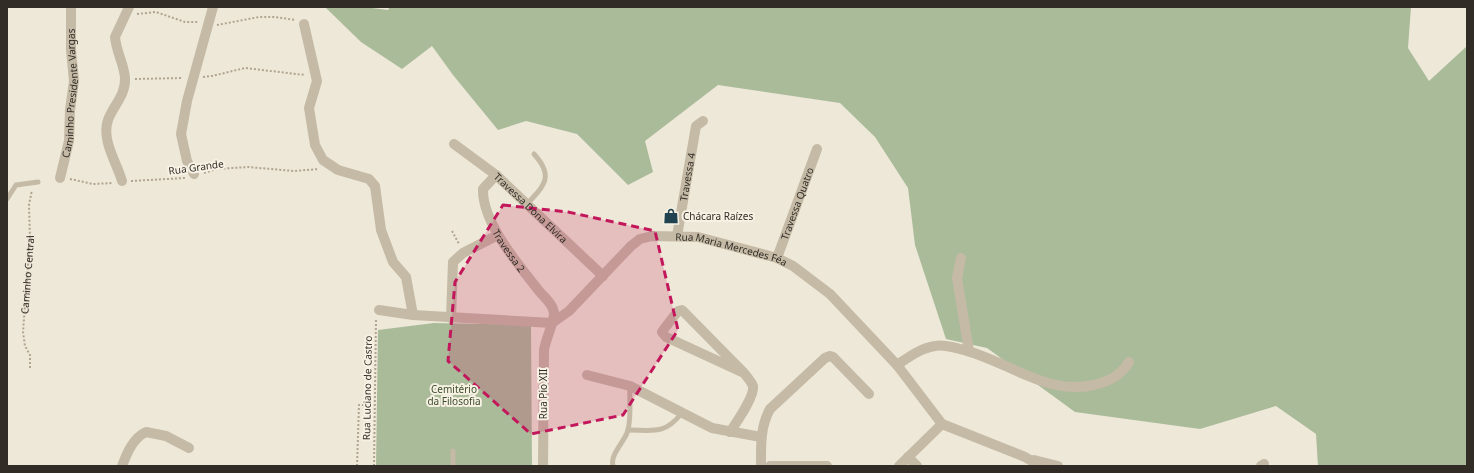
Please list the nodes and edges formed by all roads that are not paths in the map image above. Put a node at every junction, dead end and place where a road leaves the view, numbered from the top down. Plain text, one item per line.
1 (71, 7) edge
2 (129, 7) edge
3 (213, 7) edge
4 (304, 24) dead end
5 (703, 121) dead end
6 (454, 144) dead end
7 (817, 149) dead end
8 (534, 154) dead end
9 (194, 174) road end
10 (496, 175) junction
11 (60, 178) road end
12 (38, 182) road end
13 (122, 182) road end
14 (7, 199) edge
15 (527, 204) junction
16 (498, 235) junction
17 (677, 236) junction
18 (778, 258) junction
19 (961, 258) dead end
20 (603, 276) junction
21 (379, 310) road end
22 (413, 315) junction
23 (450, 318) junction
24 (552, 323) junction
25 (969, 351) junction
26 (1129, 362) dead end
27 (897, 365) junction
28 (744, 373) junction
29 (586, 375) dead end
30 (630, 386) junction
31 (869, 394) dead end
32 (681, 414) junction
33 (942, 424) junction
34 (628, 430) junction
35 (730, 432) junction
36 (761, 437) junction
37 (189, 448) dead end
38 (453, 452) dead end
39 (908, 457) junction
40 (1025, 457) junction
41 (122, 466) edge
42 (453, 466) edge
43 (543, 466) edge
44 (613, 466) edge
45 (761, 466) edge
46 (770, 466) edge
47 (827, 466) edge
48 (899, 466) edge
49 (917, 466) edge
50 (1040, 466) edge
51 (1058, 466) edge

1 - 11 street, Caminho Presidente Vargas
2 - 13 street
3 - 9 street
4 - 22 street
5 - 17 street, Travessa 4
6 - 10 street, Travessa Dona Elvira
7 - 18 street, Travessa Quatro
8 - 15 lane
10 - 15 street, Travessa Dona Elvira
10 - 16 street, Travessa 2
12 - 14 lane
15 - 20 street, Travessa Dona Elvira
16 - 23 street
16 - 24 street, Travessa 2
17 - 18 street, Rua Maria Mercedes Féa
17 - 20 street, Rua Maria Mercedes Féa
18 - 27 street, Rua Maria Mercedes Féa
19 - 25 street
20 - 24 street, Rua Maria Mercedes Féa
21 - 22 street
22 - 23 street
23 - 24 street
24 - 43 street, Rua Pio XII
25 - 26 street
25 - 27 street
27 - 33 street, Rua Maria Mercedes Féa
28 - 28 street
28 - 35 street
29 - 30 street
30 - 32 street
30 - 34 lane
31 - 36 street
32 - 34 lane
32 - 35 street
33 - 39 street
33 - 40 street
34 - 44 lane
35 - 36 street
36 - 45 street
37 - 41 street
38 - 42 lane
39 - 48 street
39 - 49 street
40 - 50 street
40 - 51 street
46 - 47 street

